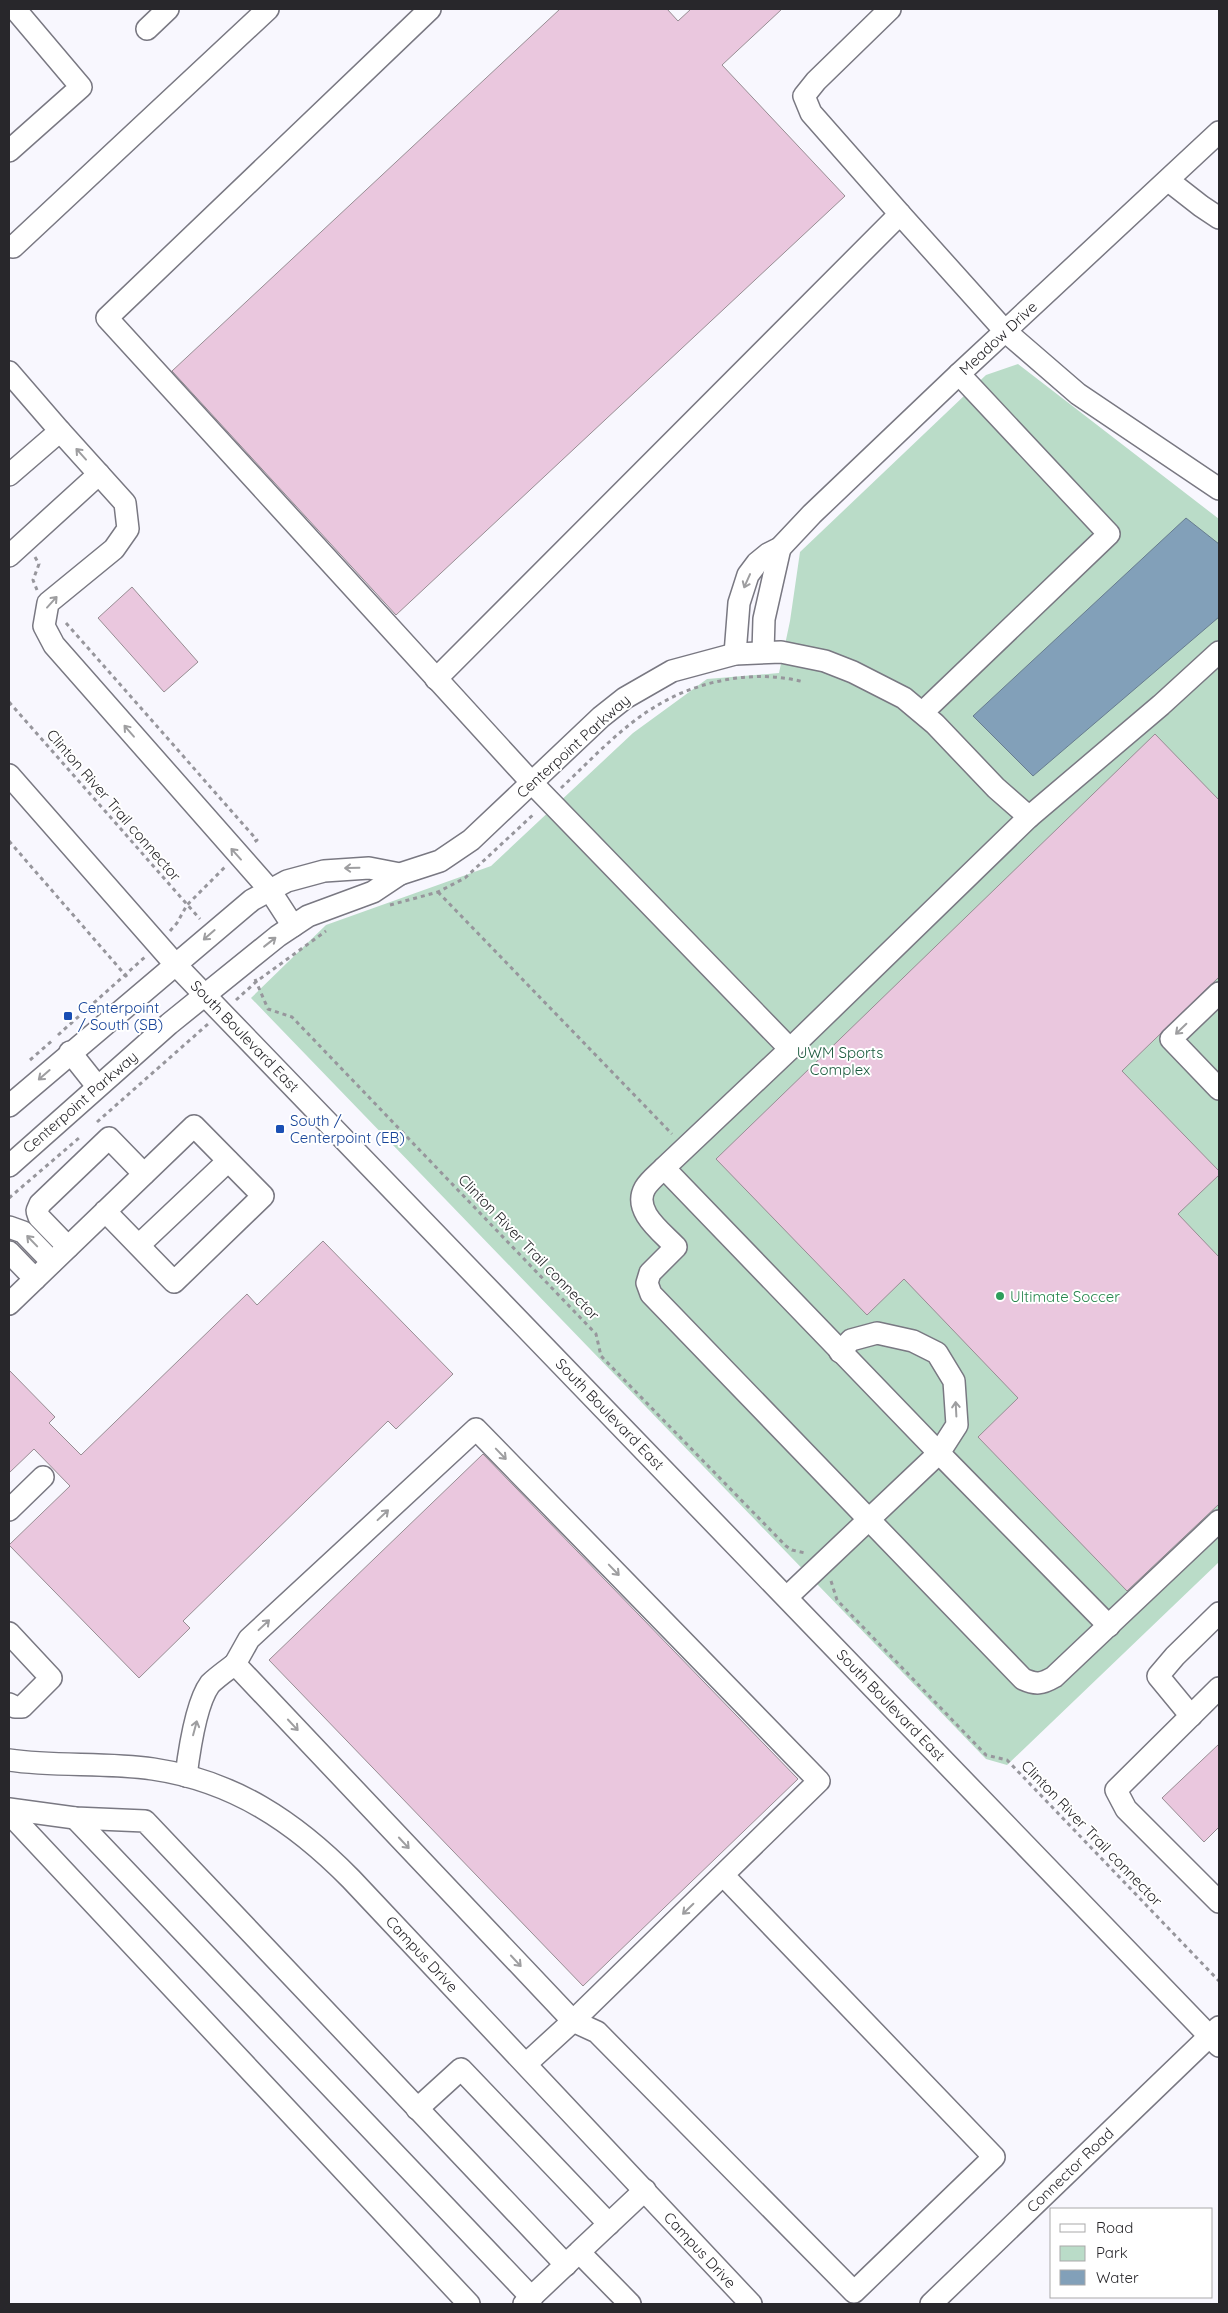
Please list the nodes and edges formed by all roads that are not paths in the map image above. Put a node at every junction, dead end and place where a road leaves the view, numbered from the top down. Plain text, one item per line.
1 (15, 9) edge
2 (168, 9) edge
3 (268, 9) edge
4 (430, 9) edge
5 (890, 9) edge
6 (147, 29) dead end
7 (1219, 132) edge
8 (9, 151) edge
9 (1169, 180) junction
10 (900, 214) junction
11 (1219, 218) edge
12 (13, 247) dead end
13 (1005, 332) junction
14 (9, 372) edge
15 (959, 374) junction
16 (60, 431) junction
17 (99, 474) junction
18 (9, 475) edge
19 (1219, 489) edge
20 (780, 548) junction
21 (9, 556) edge
22 (763, 652) junction
23 (1219, 652) edge
24 (735, 654) junction
25 (436, 679) junction
26 (923, 712) junction
27 (9, 775) edge
28 (532, 783) junction
29 (1029, 817) junction
30 (400, 874) junction
31 (269, 889) junction
32 (293, 926) junction
33 (175, 964) junction
34 (204, 994) junction
35 (1218, 994) edge
36 (790, 1049) junction
37 (70, 1052) junction
38 (97, 1086) junction
39 (1219, 1088) edge
40 (9, 1106) edge
41 (228, 1160) junction
42 (9, 1166) edge
43 (664, 1168) junction
44 (144, 1174) junction
45 (106, 1211) junction
46 (9, 1227) edge
47 (139, 1245) junction
48 (68, 1247) junction
49 (9, 1252) edge
50 (52, 1262) junction
51 (35, 1278) junction
52 (11, 1298) edge
53 (840, 1352) junction
54 (939, 1453) junction
55 (43, 1477) dead end
56 (9, 1510) edge
57 (870, 1521) junction
58 (1219, 1521) edge
59 (788, 1598) junction
60 (1219, 1614) edge
61 (1109, 1626) junction
62 (9, 1633) edge
63 (235, 1664) junction
64 (1219, 1688) edge
65 (9, 1704) edge
66 (1191, 1716) junction
67 (9, 1760) edge
68 (186, 1776) junction
69 (9, 1809) edge
70 (9, 1813) edge
71 (75, 1818) junction
72 (723, 1874) junction
73 (1219, 1902) edge
74 (573, 2021) junction
75 (1216, 2036) edge
76 (526, 2064) junction
77 (417, 2109) junction
78 (644, 2190) junction
79 (609, 2224) junction
80 (573, 2258) junction
81 (528, 2301) edge
82 (469, 2304) edge
83 (630, 2304) edge
84 (751, 2304) edge
85 (931, 2304) edge

1 - 8 street
2 - 6 street
3 - 12 street
4 - 25 street
5 - 10 street
7 - 9 street, Meadow Drive
9 - 11 street
9 - 13 street, Meadow Drive
10 - 13 street
10 - 25 street
13 - 15 street, Meadow Drive
13 - 19 street
14 - 16 street
15 - 20 street, Meadow Drive
15 - 26 street
17 -> 16 street
16 - 18 street
17 - 21 street
31 -> 17 street
20 - 22 street
20 -> 24 street, Meadow Drive
22 - 24 street, Centerpoint Parkway
22 - 26 street, Centerpoint Parkway
23 - 29 street
24 - 28 street, Centerpoint Parkway
25 - 28 street
26 - 29 street, Centerpoint Parkway
27 - 33 street, South Boulevard East
28 - 30 street, Centerpoint Parkway
28 - 36 street
29 - 36 street
30 -> 31 street, Centerpoint Parkway
30 - 32 street, Centerpoint Parkway
31 - 32 street
31 -> 33 street, Centerpoint Parkway
34 -> 32 street, Centerpoint Parkway
33 - 34 street, South Boulevard East
33 - 37 street, Centerpoint Parkway
34 - 38 street, Centerpoint Parkway
34 - 59 street, South Boulevard East
35 -> 39 street
36 - 43 street
37 - 38 street
37 -> 40 street, Centerpoint Parkway
38 - 42 street, Centerpoint Parkway
41 - 44 street
41 - 47 street
41 - 47 street
43 - 53 street
43 - 57 street
44 - 45 street
44 - 48 street
45 - 47 street
45 - 48 street
50 -> 46 street
48 - 50 street
49 - 51 street
50 - 51 street
51 - 52 street
53 - 54 street
54 -> 53 street
54 - 57 street
54 - 61 street
55 - 56 street
57 - 59 street
57 - 61 street
58 - 61 street
59 - 75 street, South Boulevard East
60 - 66 street
62 - 65 street
68 -> 63 street
63 -> 72 street
63 -> 74 street
64 - 66 street
66 - 73 street
67 - 68 street, Campus Drive
68 - 76 street, Campus Drive
69 - 71 street
70 - 82 street
71 - 77 street
71 - 81 street
72 -> 74 street
72 - 74 street
74 - 76 street
75 - 85 street, Connector Road
76 - 78 street, Campus Drive
77 - 79 street
77 - 80 street
78 - 79 street
78 - 84 street, Campus Drive
79 - 80 street
80 - 81 street
80 - 83 street

